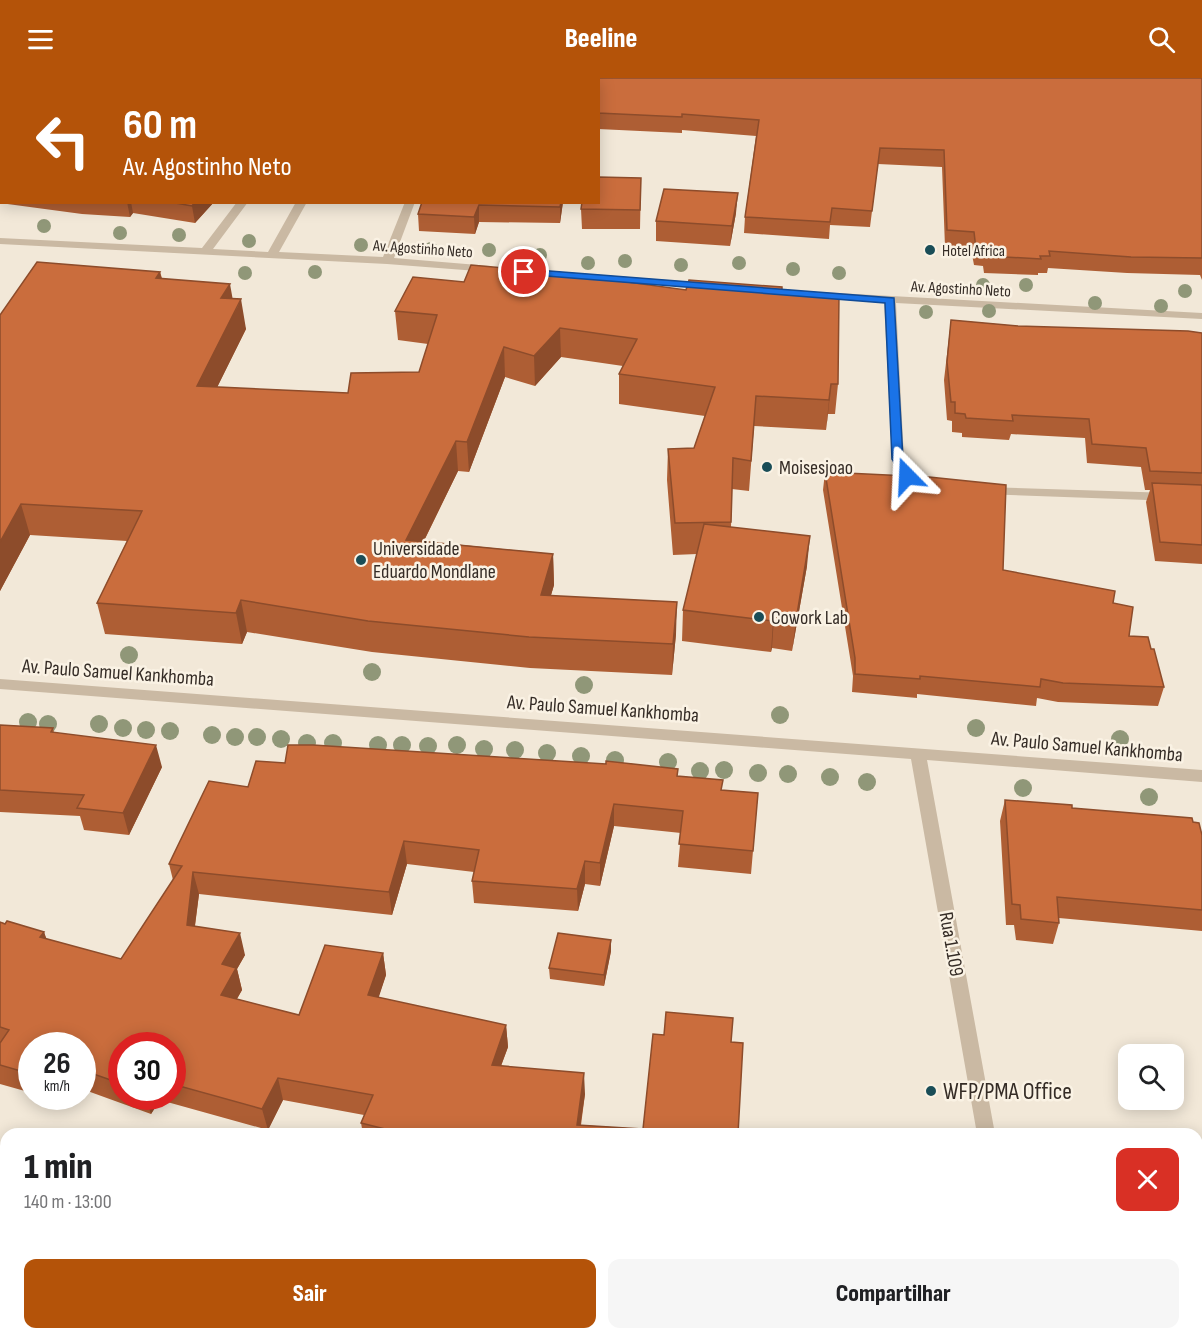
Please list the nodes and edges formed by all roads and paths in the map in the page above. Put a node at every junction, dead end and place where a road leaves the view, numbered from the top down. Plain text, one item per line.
1 (241, 204) edge
2 (301, 204) edge
3 (409, 204) edge
4 (0, 241) edge
5 (205, 252) junction
6 (272, 255) junction
7 (387, 261) junction
8 (504, 270) edge
9 (551, 274) edge
10 (715, 287) edge
11 (808, 294) edge
12 (890, 301) junction
13 (1202, 316) edge
14 (944, 488) edge
15 (977, 491) edge
16 (1202, 498) edge
17 (0, 684) edge
18 (918, 753) junction
19 (1202, 776) edge
20 (985, 1128) edge

1 - 5 street
2 - 6 street
3 - 7 street
4 - 5 street, Av. Agostinho Neto
5 - 6 street, Av. Agostinho Neto
6 - 7 street, Av. Agostinho Neto
7 - 8 street, Av. Agostinho Neto
9 - 10 street
11 - 12 street, Av. Agostinho Neto
12 - 13 street, Av. Agostinho Neto
12 - 14 street
15 - 16 street
17 - 18 street, Av. Paulo Samuel Kankhomba
18 - 19 street, Av. Paulo Samuel Kankhomba
18 - 20 street, Rua 1.109

